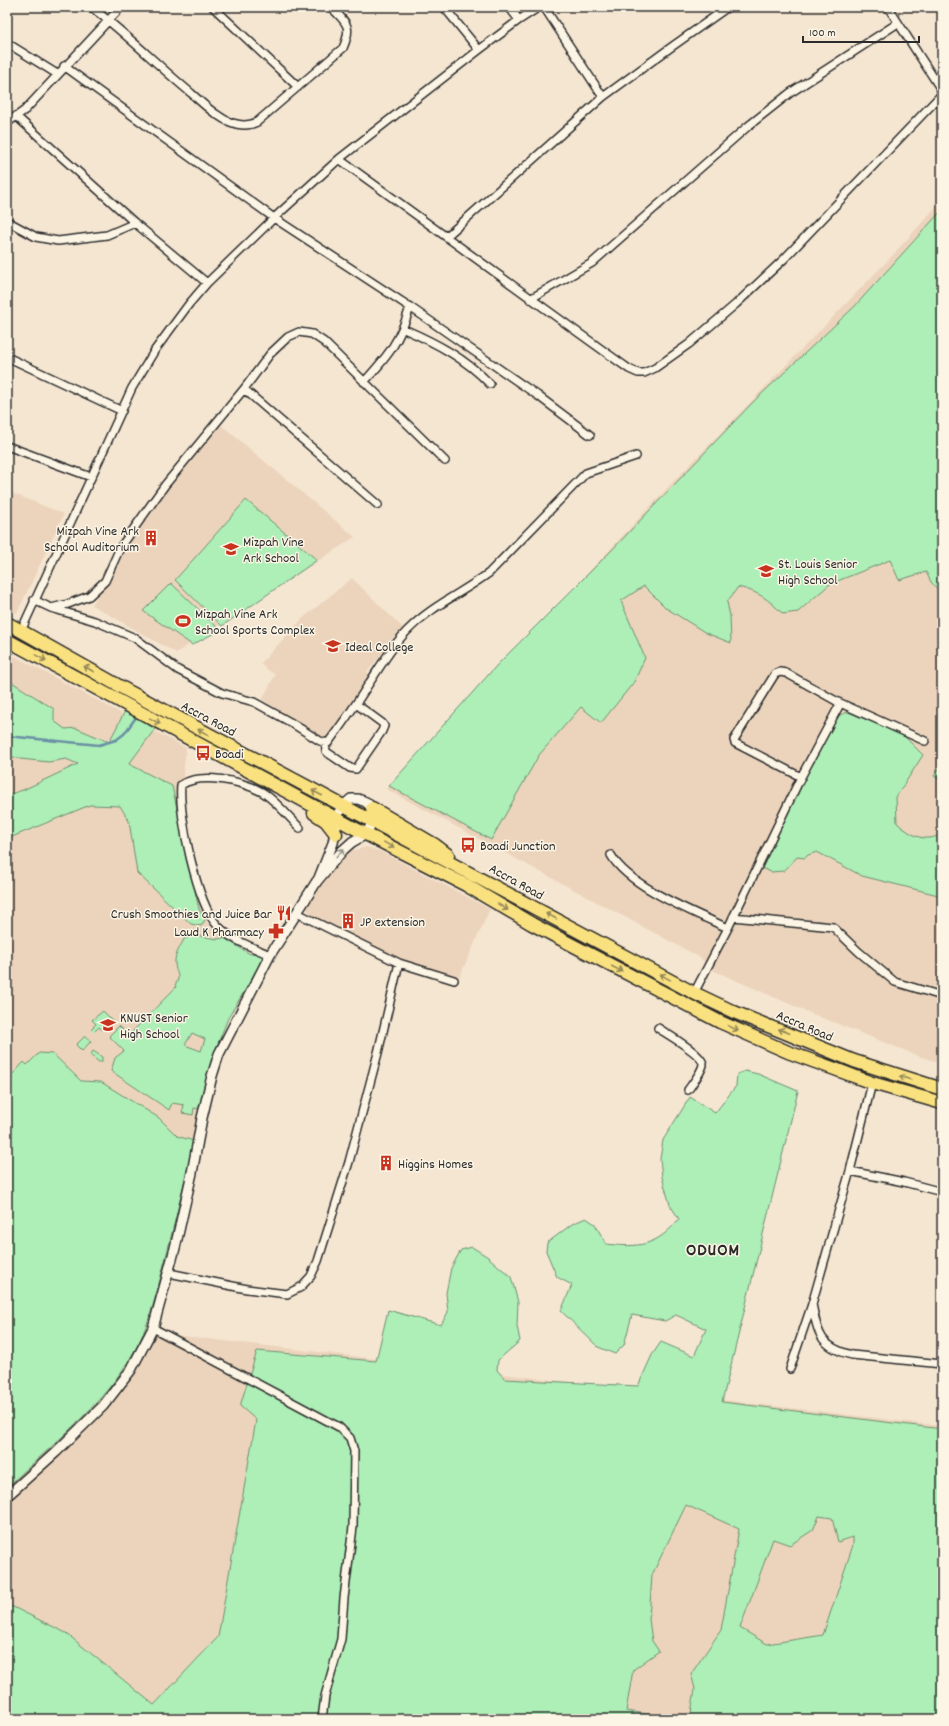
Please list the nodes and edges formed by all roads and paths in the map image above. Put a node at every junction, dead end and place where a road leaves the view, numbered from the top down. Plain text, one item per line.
1 (91, 7) edge
2 (121, 7) edge
3 (213, 7) edge
4 (331, 7) edge
5 (444, 7) edge
6 (509, 7) edge
7 (539, 7) edge
8 (544, 7) edge
9 (728, 7) edge
10 (888, 7) edge
11 (108, 20) junction
12 (519, 20) junction
13 (898, 23) junction
14 (7, 43) edge
15 (479, 50) junction
16 (64, 66) junction
17 (57, 74) junction
18 (298, 87) junction
19 (942, 91) edge
20 (942, 94) edge
21 (603, 97) junction
22 (16, 116) junction
23 (7, 123) edge
24 (339, 159) junction
25 (274, 218) junction
26 (7, 221) edge
27 (135, 223) junction
28 (447, 236) junction
29 (207, 284) junction
30 (530, 299) junction
31 (410, 307) junction
32 (404, 329) junction
33 (7, 357) edge
34 (364, 382) junction
35 (490, 384) dead end
36 (244, 389) junction
37 (122, 411) junction
38 (590, 435) dead end
39 (7, 446) edge
40 (636, 456) dead end
41 (445, 461) dead end
42 (91, 477) junction
43 (378, 504) dead end
44 (34, 600) junction
45 (51, 608) junction
46 (7, 623) edge
47 (21, 631) junction
48 (7, 640) edge
49 (838, 702) junction
50 (356, 704) junction
51 (924, 742) dead end
52 (325, 743) junction
53 (260, 777) junction
54 (801, 777) junction
55 (343, 806) junction
56 (372, 808) junction
57 (338, 819) junction
58 (373, 822) junction
59 (300, 828) dead end
60 (336, 834) junction
61 (366, 834) junction
62 (611, 855) dead end
63 (476, 876) junction
64 (319, 878) junction
65 (297, 913) junction
66 (733, 917) junction
67 (728, 928) junction
68 (270, 955) junction
69 (399, 963) junction
70 (454, 980) dead end
71 (694, 993) junction
72 (942, 996) edge
73 (658, 1028) dead end
74 (872, 1083) junction
75 (942, 1089) edge
76 (688, 1090) dead end
77 (942, 1103) edge
78 (850, 1170) junction
79 (942, 1192) edge
80 (169, 1273) junction
81 (812, 1304) junction
82 (153, 1328) junction
83 (942, 1364) edge
84 (790, 1369) dead end
85 (7, 1496) edge
86 (322, 1719) edge

1 - 11 street
2 - 11 street
3 - 18 street
4 - 18 street
5 - 15 street
6 - 12 street
7 - 12 street
8 - 21 street
9 - 21 street
10 - 13 street
11 - 16 street
11 - 18 street
12 - 15 street
13 - 19 street
13 - 30 street
14 - 17 street
15 - 24 street
16 - 17 street
16 - 25 street
17 - 22 street
20 - 30 street
21 - 28 street
22 - 23 street
22 - 27 street
24 - 25 street
24 - 28 street
25 - 29 street
25 - 31 street
26 - 27 street
27 - 29 street
28 - 30 street
29 - 37 street
31 - 32 street
31 - 38 street
32 - 34 street
32 - 35 street
33 - 37 street
34 - 36 street
34 - 41 street
36 - 43 street
36 - 45 street
37 - 42 street
39 - 42 street
40 - 50 street
42 - 44 street
44 - 45 street
44 - 47 street
45 - 52 street
46 - 47 highway, Accra Road
55 -> 47 highway, Accra Road
48 -> 53 highway, Accra Road
49 - 51 street
49 - 54 street
49 - 54 street
50 - 52 street
50 - 52 street
53 - 57 highway, Accra Road
53 - 60 highway
54 - 66 street
55 - 56 street
55 - 57 street
55 - 58 highway, Accra Road
56 - 58 street
56 - 63 highway
57 - 60 street
57 - 61 highway, Accra Road
58 - 61 street
58 - 63 highway, Accra Road
59 - 68 street
60 - 64 street
64 -> 61 street
61 -> 74 highway, Accra Road
62 - 67 street
71 -> 63 highway, Accra Road
64 - 65 street
65 - 68 street
65 - 69 street
66 - 67 street
66 - 72 street
67 - 71 street
68 - 80 street
69 - 70 street
69 - 80 street
75 -> 71 highway, Accra Road
73 - 76 street
74 - 77 highway, Accra Road
74 - 78 street
78 - 79 street
78 - 81 street
80 - 82 street
81 - 83 street
81 - 84 street
82 - 85 street
82 - 86 street

